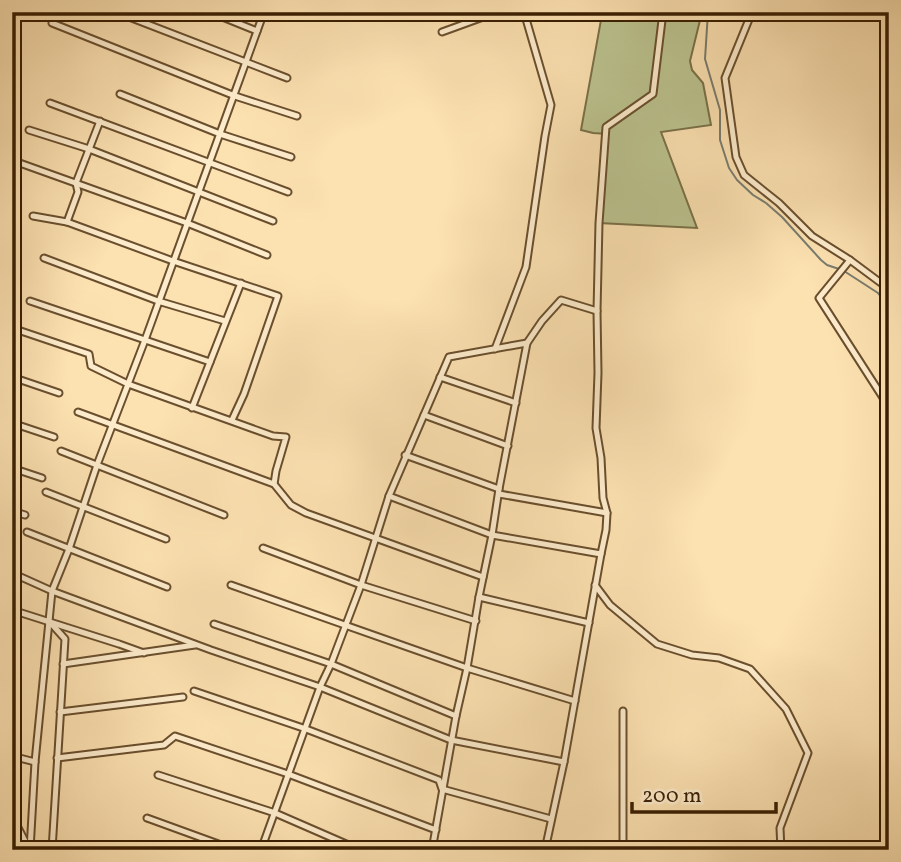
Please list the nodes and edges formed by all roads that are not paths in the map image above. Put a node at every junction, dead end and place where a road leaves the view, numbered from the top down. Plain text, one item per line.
1 (116, 12) edge
2 (210, 12) edge
3 (264, 12) edge
4 (497, 12) edge
5 (524, 12) edge
6 (663, 12) edge
7 (752, 12) edge
8 (52, 23) dead end
9 (257, 31) junction
10 (442, 32) dead end
11 (246, 62) junction
12 (287, 78) dead end
13 (120, 94) dead end
14 (235, 96) junction
15 (50, 103) dead end
16 (297, 116) dead end
17 (100, 121) junction
18 (29, 130) dead end
19 (220, 134) junction
20 (89, 149) junction
21 (291, 157) dead end
22 (14, 161) edge
23 (209, 162) junction
24 (76, 183) junction
25 (198, 191) junction
26 (288, 192) dead end
27 (33, 216) dead end
28 (273, 221) dead end
29 (67, 222) junction
30 (187, 223) junction
31 (267, 255) dead end
32 (44, 258) dead end
33 (850, 260) junction
34 (173, 261) junction
35 (241, 283) junction
36 (889, 289) edge
37 (30, 301) dead end
38 (158, 301) junction
39 (597, 311) junction
40 (225, 321) junction
41 (12, 328) edge
42 (145, 340) junction
43 (527, 343) junction
44 (495, 349) junction
45 (210, 362) junction
46 (12, 377) edge
47 (440, 377) junction
48 (128, 384) junction
49 (59, 393) dead end
50 (516, 403) junction
51 (889, 407) edge
52 (192, 408) junction
53 (78, 412) dead end
54 (424, 415) junction
55 (232, 420) junction
56 (12, 423) edge
57 (112, 424) junction
58 (54, 437) dead end
59 (508, 446) junction
60 (61, 451) dead end
61 (405, 455) junction
62 (97, 465) junction
63 (12, 468) edge
64 (42, 478) dead end
65 (274, 484) junction
66 (46, 492) dead end
67 (499, 492) junction
68 (389, 496) junction
69 (83, 506) junction
70 (12, 511) edge
71 (607, 513) junction
72 (25, 515) dead end
73 (224, 515) dead end
74 (27, 532) dead end
75 (492, 535) junction
76 (375, 538) junction
77 (166, 539) dead end
78 (263, 548) dead end
79 (69, 549) junction
80 (601, 554) junction
81 (12, 573) edge
82 (483, 577) junction
83 (231, 584) dead end
84 (361, 585) junction
85 (595, 585) junction
86 (167, 587) dead end
87 (51, 591) junction
88 (479, 597) junction
89 (12, 610) edge
90 (49, 621) junction
91 (476, 621) junction
92 (214, 624) dead end
93 (589, 624) junction
94 (345, 626) junction
95 (198, 644) junction
96 (144, 653) junction
97 (63, 664) junction
98 (331, 664) junction
99 (467, 668) junction
100 (320, 687) junction
101 (194, 691) dead end
102 (183, 697) dead end
103 (575, 701) junction
104 (623, 710) dead end
105 (60, 712) junction
106 (456, 716) junction
107 (306, 729) junction
108 (452, 740) junction
109 (12, 756) edge
110 (57, 758) junction
111 (35, 762) junction
112 (564, 762) junction
113 (288, 774) junction
114 (158, 775) dead end
115 (442, 789) junction
116 (275, 813) junction
117 (12, 816) edge
118 (147, 818) dead end
119 (551, 819) junction
120 (436, 830) junction
121 (889, 843) edge
122 (30, 850) edge
123 (52, 850) edge
124 (235, 850) edge
125 (261, 850) edge
126 (360, 850) edge
127 (432, 850) edge
128 (545, 850) edge
129 (623, 850) edge
130 (781, 850) edge
131 (880, 850) edge

1 - 11 street
2 - 9 street
3 - 9 street
4 - 10 street
5 - 44 street
6 - 39 street
7 - 33 street
8 - 14 street
9 - 11 street
11 - 12 street
11 - 14 street
13 - 19 street
14 - 16 street
14 - 19 street
15 - 17 street
17 - 20 street
17 - 23 street
18 - 20 street
19 - 21 street
19 - 23 street
20 - 24 street
20 - 25 street
22 - 24 street
23 - 25 street
23 - 26 street
24 - 29 street
24 - 30 street
25 - 28 street
25 - 30 street
27 - 29 street
29 - 34 street
30 - 31 street
30 - 34 street
32 - 38 street
33 - 36 street
33 - 51 street
34 - 35 street
34 - 38 street
35 - 40 street
35 - 55 street
37 - 42 street
38 - 40 street
38 - 42 street
39 - 43 street
39 - 71 street
40 - 45 street
41 - 48 street
42 - 45 street
42 - 48 street
43 - 44 street
43 - 50 street
44 - 47 street
45 - 52 street
46 - 49 street
47 - 50 street
47 - 54 street
48 - 52 street
48 - 57 street
50 - 59 street
52 - 55 street
53 - 57 street
54 - 59 street
54 - 61 street
55 - 65 street
56 - 58 street
57 - 62 street
57 - 65 street
59 - 67 street
60 - 62 street
61 - 67 street
61 - 68 street
62 - 69 street
62 - 73 street
63 - 64 street
65 - 76 street
66 - 69 street
67 - 71 street
67 - 75 street
68 - 75 street
68 - 76 street
69 - 77 street
69 - 79 street
70 - 72 street
71 - 80 street
74 - 79 street
75 - 80 street
75 - 82 street
76 - 82 street
76 - 84 street
78 - 84 street
79 - 86 street
79 - 87 street
80 - 85 street
81 - 87 street
82 - 88 street
83 - 94 street
84 - 91 street
84 - 94 street
85 - 93 street
85 - 130 street
87 - 90 street
87 - 95 street
88 - 91 street
88 - 93 street
89 - 90 street
90 - 96 street
90 - 97 street
90 - 111 street
91 - 99 street
92 - 98 street
93 - 103 street
94 - 98 street
94 - 99 street
95 - 96 street
95 - 100 street
96 - 97 street
97 - 105 street
98 - 100 street
98 - 106 street
99 - 103 street
99 - 106 street
100 - 107 street
100 - 108 street
101 - 107 street
102 - 105 street
103 - 112 street
104 - 129 street
105 - 110 street
106 - 108 street
107 - 113 street
107 - 115 street
108 - 112 street
108 - 115 street
109 - 111 street
110 - 113 street
110 - 123 street
111 - 122 street
112 - 119 street
113 - 116 street
113 - 120 street
114 - 116 street
115 - 119 street
115 - 120 street
116 - 125 street
116 - 126 street
117 - 122 street
118 - 124 street
119 - 128 street
120 - 127 street
121 - 131 street

